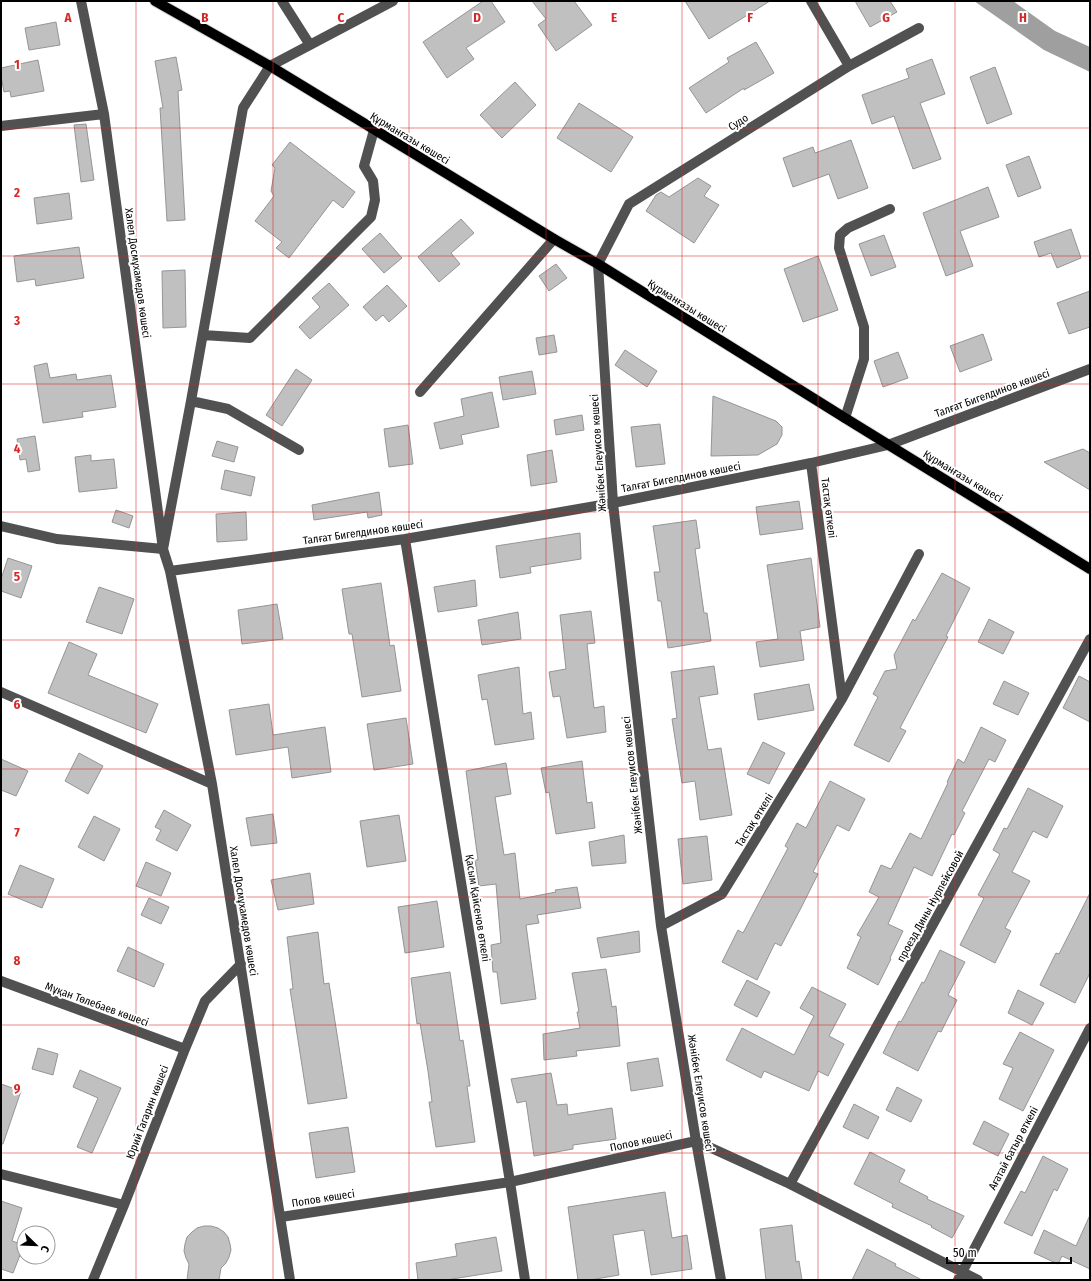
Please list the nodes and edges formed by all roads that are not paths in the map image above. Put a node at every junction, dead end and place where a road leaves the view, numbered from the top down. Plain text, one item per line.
1 (81, 1) edge
2 (154, 1) edge
3 (282, 1) edge
4 (393, 1) edge
5 (811, 1) edge
6 (919, 28) dead end
7 (310, 45) junction
8 (270, 66) junction
9 (849, 66) junction
10 (104, 114) junction
11 (1, 126) edge
12 (374, 130) junction
13 (890, 209) dead end
14 (554, 240) junction
15 (598, 264) junction
16 (203, 335) junction
17 (1090, 369) edge
18 (420, 392) dead end
19 (192, 401) junction
20 (845, 418) junction
21 (888, 445) junction
22 (299, 450) dead end
23 (811, 463) junction
24 (613, 503) junction
25 (1, 526) edge
26 (406, 539) junction
27 (163, 549) junction
28 (919, 554) dead end
29 (1090, 569) edge
30 (170, 571) junction
31 (1090, 639) edge
32 (1, 692) edge
33 (842, 699) junction
34 (212, 784) junction
35 (661, 926) junction
36 (241, 964) junction
37 (1, 982) edge
38 (1090, 1028) edge
39 (185, 1049) junction
40 (696, 1141) junction
41 (1, 1174) edge
42 (510, 1182) junction
43 (790, 1184) junction
44 (124, 1205) junction
45 (281, 1217) junction
46 (960, 1276) edge
47 (93, 1280) edge
48 (290, 1280) edge
49 (525, 1280) edge
50 (721, 1280) edge
51 (978, 1280) edge

1 - 10 street, Халел Досмұхамедов көшесі
2 - 8 main road, Құрманғазы көшесі
3 - 7 street
4 - 7 street
5 - 9 street
6 - 9 street, Судо
7 - 8 street
8 - 12 main road, Құрманғазы көшесі
8 - 16 street, Халел Досмұхамедов көшесі
9 - 15 street, Судо
10 - 11 street
10 - 27 street, Халел Досмұхамедов көшесі
12 - 14 main road, Құрманғазы көшесі
12 - 16 street
13 - 20 street
14 - 15 main road, Құрманғазы көшесі
14 - 18 street
15 - 20 main road, Құрманғазы көшесі
15 - 24 street, Жәнібек Елеуисов көшесі
16 - 19 street, Халел Досмұхамедов көшесі
17 - 21 street, Талғат Бигелдинов көшесі
19 - 22 street
19 - 27 street, Халел Досмұхамедов көшесі
20 - 21 main road, Құрманғазы көшесі
21 - 23 street, Талғат Бигелдинов көшесі
21 - 29 main road, Құрманғазы көшесі
23 - 24 street, Талғат Бигелдинов көшесі
23 - 33 street, Тастақ өткелі
24 - 26 street, Талғат Бигелдинов көшесі
24 - 35 street, Жәнібек Елеуисов көшесі
25 - 27 street
26 - 30 street, Талғат Бигелдинов көшесі
26 - 42 street, Қасым Қайсенов өткелі
27 - 30 street, Халел Досмұхамедов көшесі
28 - 33 street, Тастақ өткелі
30 - 34 street, Халел Досмұхамедов көшесі
31 - 43 street, проезд Дины Нурпейсовой
32 - 34 street
33 - 35 street, Тастақ өткелі
34 - 36 street, Халел Досмұхамедов көшесі
35 - 40 street, Жәнібек Елеуисов көшесі
36 - 39 street, Юрий Гагарин көшесі
36 - 45 street, Халел Досмұхамедов көшесі
37 - 39 street, Мұқан Төлебаев көшесі
38 - 46 street, Ағатай батыр өткелі
39 - 44 street, Юрий Гагарин көшесі
40 - 42 street, Попов көшесі
40 - 43 street
40 - 50 street, Жәнібек Елеуисов көшесі
41 - 44 street
42 - 45 street, Попов көшесі
42 - 49 street, Қасым Қайсенов өткелі
43 - 46 street
44 - 47 street, Юрий Гагарин көшесі
45 - 48 street, Халел Досмұхамедов көшесі
46 - 51 street

